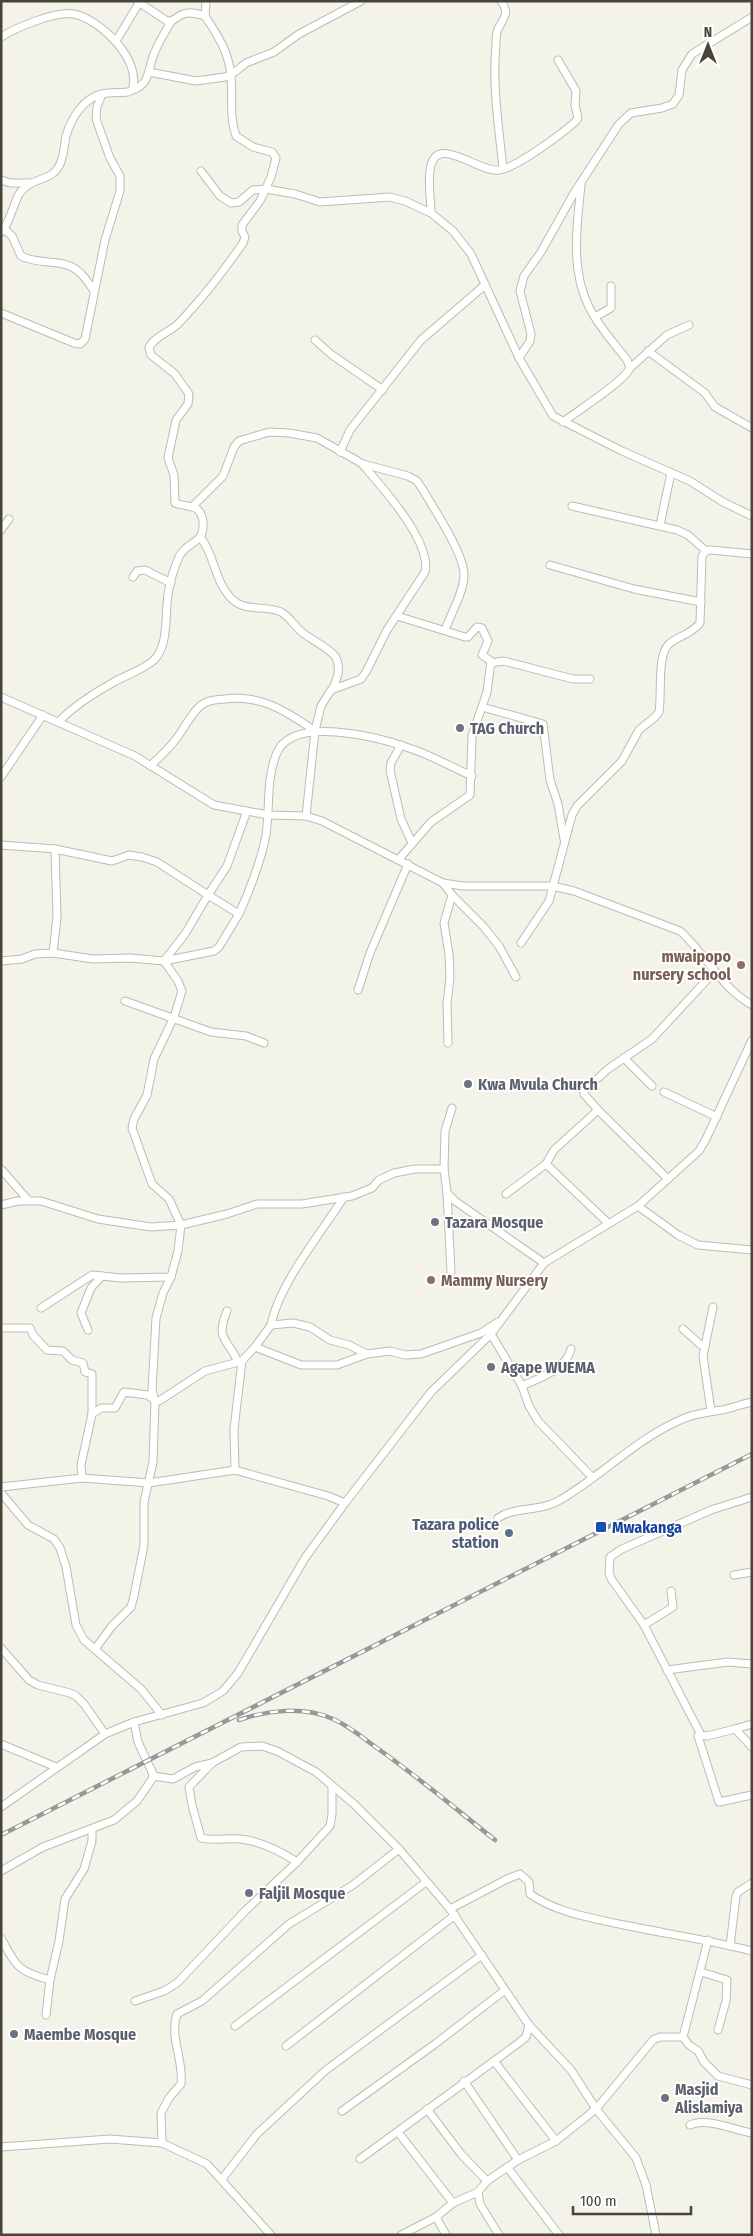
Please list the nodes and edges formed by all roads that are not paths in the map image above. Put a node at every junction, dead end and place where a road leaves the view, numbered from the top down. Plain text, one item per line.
1 (206, 1) edge
2 (361, 1) edge
3 (501, 1) edge
4 (138, 2) edge
5 (205, 16) junction
6 (752, 17) edge
7 (171, 22) junction
8 (1, 37) edge
9 (116, 41) junction
10 (558, 60) dead end
11 (149, 72) junction
12 (231, 75) junction
13 (132, 90) junction
14 (102, 94) junction
15 (503, 169) junction
16 (201, 171) dead end
17 (1, 180) edge
18 (581, 182) junction
19 (30, 183) junction
20 (266, 189) junction
21 (431, 214) junction
22 (3, 231) edge
23 (485, 285) junction
24 (611, 286) dead end
25 (94, 290) junction
26 (1, 313) edge
27 (594, 317) junction
28 (689, 325) dead end
29 (315, 340) dead end
30 (648, 351) junction
31 (520, 358) junction
32 (630, 368) junction
33 (383, 390) junction
34 (563, 422) junction
35 (752, 428) edge
36 (340, 452) junction
37 (363, 464) junction
38 (670, 473) junction
39 (193, 506) junction
40 (572, 506) dead end
41 (751, 514) edge
42 (9, 519) dead end
43 (660, 525) junction
44 (1, 530) edge
45 (201, 538) junction
46 (706, 552) junction
47 (752, 554) edge
48 (550, 565) dead end
49 (133, 577) dead end
50 (171, 583) junction
51 (701, 602) junction
52 (397, 616) junction
53 (445, 630) junction
54 (491, 663) junction
55 (590, 679) dead end
56 (332, 690) junction
57 (1, 697) edge
58 (482, 707) junction
59 (43, 715) junction
60 (58, 722) junction
61 (315, 731) junction
62 (402, 745) junction
63 (150, 766) junction
64 (472, 776) junction
65 (2, 777) edge
66 (248, 812) junction
67 (268, 815) junction
68 (306, 816) junction
69 (412, 843) junction
70 (565, 844) junction
71 (1, 845) edge
72 (54, 849) junction
73 (399, 859) junction
74 (408, 864) junction
75 (444, 883) junction
76 (552, 886) junction
77 (208, 895) junction
78 (452, 895) junction
79 (239, 914) junction
80 (521, 943) dead end
81 (53, 953) junction
82 (1, 961) edge
83 (164, 961) junction
84 (715, 971) junction
85 (516, 977) dead end
86 (358, 990) dead end
87 (125, 1001) dead end
88 (752, 1005) edge
89 (174, 1017) junction
90 (752, 1040) edge
91 (448, 1042) dead end
92 (264, 1043) dead end
93 (624, 1058) junction
94 (652, 1086) dead end
95 (664, 1092) dead end
96 (452, 1108) dead end
97 (598, 1110) junction
98 (717, 1117) junction
99 (546, 1164) junction
100 (1, 1169) edge
101 (444, 1169) junction
102 (668, 1179) junction
103 (447, 1193) junction
104 (506, 1194) dead end
105 (344, 1197) junction
106 (28, 1200) junction
107 (1, 1205) edge
108 (638, 1206) junction
109 (608, 1223) junction
110 (180, 1225) junction
111 (752, 1250) edge
112 (544, 1263) junction
113 (451, 1272) dead end
114 (102, 1276) junction
115 (171, 1277) junction
116 (713, 1307) dead end
117 (41, 1308) dead end
118 (227, 1311) dead end
119 (504, 1318) junction
120 (271, 1325) junction
121 (1, 1328) edge
122 (683, 1329) dead end
123 (88, 1330) dead end
124 (491, 1334) junction
125 (705, 1345) junction
126 (255, 1347) junction
127 (571, 1349) dead end
128 (367, 1354) junction
129 (240, 1362) junction
130 (522, 1386) junction
131 (155, 1401) junction
132 (752, 1402) edge
133 (711, 1411) junction
134 (92, 1414) junction
135 (236, 1470) junction
136 (592, 1477) junction
137 (82, 1478) junction
138 (149, 1483) junction
139 (1, 1487) edge
140 (1, 1493) edge
141 (752, 1497) edge
142 (345, 1503) junction
143 (498, 1518) dead end
144 (752, 1572) edge
145 (734, 1575) dead end
146 (671, 1591) dead end
147 (644, 1626) junction
148 (1, 1648) edge
149 (95, 1649) junction
150 (752, 1664) edge
151 (667, 1670) junction
152 (162, 1715) junction
153 (134, 1722) junction
154 (752, 1724) edge
155 (735, 1729) junction
156 (105, 1734) junction
157 (698, 1736) dead end
158 (1, 1744) edge
159 (752, 1747) edge
160 (212, 1763) junction
161 (56, 1767) junction
162 (153, 1776) junction
163 (332, 1786) junction
164 (752, 1795) edge
165 (1, 1807) edge
166 (92, 1829) junction
167 (399, 1849) junction
168 (297, 1862) junction
169 (1, 1871) edge
170 (426, 1882) junction
171 (752, 1883) edge
172 (453, 1912) junction
173 (1, 1938) edge
174 (708, 1940) junction
175 (730, 1946) junction
176 (752, 1951) edge
177 (482, 1956) junction
178 (701, 1972) junction
179 (50, 1980) junction
180 (505, 1990) junction
181 (135, 2001) dead end
182 (46, 2015) dead end
183 (529, 2024) junction
184 (235, 2026) dead end
185 (718, 2030) dead end
186 (683, 2036) junction
187 (286, 2046) dead end
188 (494, 2061) junction
189 (464, 2081) junction
190 (752, 2085) edge
191 (427, 2109) junction
192 (596, 2109) junction
193 (342, 2111) dead end
194 (690, 2125) dead end
195 (398, 2132) junction
196 (752, 2132) edge
197 (556, 2141) junction
198 (162, 2143) junction
199 (1, 2147) edge
200 (360, 2159) dead end
201 (518, 2160) junction
202 (507, 2167) junction
203 (222, 2179) junction
204 (487, 2181) junction
205 (478, 2192) junction
206 (453, 2204) junction
207 (436, 2217) junction
208 (271, 2235) edge
209 (401, 2235) edge
210 (446, 2235) edge
211 (499, 2235) edge
212 (560, 2235) edge
213 (656, 2235) edge

1 - 5 street
2 - 12 street
3 - 15 street
4 - 7 street
4 - 9 street
5 - 7 street
5 - 12 street
6 - 18 street
7 - 11 street
8 - 9 street
9 - 13 street
10 - 15 street
11 - 12 street
11 - 13 street
12 - 20 street
13 - 14 street
14 - 19 street
14 - 25 street
15 - 21 street
16 - 20 street
17 - 19 street
18 - 27 street
18 - 31 street
19 - 22 street
20 - 21 street
20 - 39 street
21 - 23 street
22 - 25 street
23 - 31 street
23 - 33 street
24 - 27 street
25 - 26 street
27 - 32 street
28 - 30 street
29 - 33 street
30 - 32 street
30 - 35 street
31 - 34 street
32 - 34 street
33 - 36 street
34 - 38 street
36 - 37 street
36 - 39 street
37 - 52 street
37 - 53 street
38 - 41 street
38 - 43 street
39 - 45 street
40 - 43 street
42 - 44 street
43 - 46 street
45 - 50 street
45 - 56 street
46 - 47 street
46 - 51 street
48 - 51 street
49 - 50 street
50 - 60 street
51 - 70 street
52 - 53 street
52 - 56 street
53 - 54 street
54 - 55 street
54 - 58 street
56 - 61 street
57 - 59 street
58 - 64 street
58 - 70 street
59 - 60 street
59 - 65 street
60 - 63 street
61 - 62 street
61 - 63 street
61 - 67 street
61 - 68 street
62 - 64 street
62 - 69 street
63 - 66 street
64 - 69 street
66 - 67 street
66 - 77 street
67 - 68 street
67 - 79 street
68 - 73 street
69 - 73 street
70 - 76 street
71 - 72 street
72 - 77 street
72 - 81 street
73 - 74 street
74 - 75 street
74 - 86 street
75 - 76 street
75 - 78 street
76 - 80 street
76 - 84 street
77 - 79 street
77 - 83 street
78 - 85 street
78 - 91 street
79 - 83 street
81 - 82 street
81 - 83 street
83 - 89 street
84 - 88 street
84 - 93 street
87 - 89 street
89 - 92 street
89 - 110 street
90 - 98 street
93 - 94 street
93 - 97 street
95 - 98 street
96 - 101 street
97 - 99 street
97 - 102 street
98 - 102 street
99 - 104 street
99 - 109 street
100 - 106 street
101 - 103 street
101 - 105 street
102 - 108 street
103 - 112 street
103 - 113 street
105 - 110 street
105 - 120 street
106 - 107 street
106 - 110 street
108 - 109 street
108 - 111 street
109 - 112 street
110 - 115 street
112 - 119 street
114 - 115 street
114 - 117 street
114 - 123 street
115 - 131 street
116 - 125 street
118 - 129 street
119 - 124 street
119 - 128 street
120 - 126 street
120 - 128 street
121 - 134 street
122 - 125 street
124 - 130 street
124 - 142 street
125 - 133 street
126 - 128 street
126 - 129 street
127 - 130 street
129 - 131 street
129 - 135 street
130 - 136 street
131 - 134 street
131 - 138 street
132 - 133 street
133 - 136 street
134 - 137 street
135 - 138 street
135 - 142 street
136 - 143 street
137 - 138 street
137 - 139 street
138 - 149 street
140 - 149 street
141 - 147 street
142 - 152 street
144 - 145 street
146 - 147 street
147 - 151 street
148 - 156 street
149 - 152 street
150 - 151 street
151 - 155 street
152 - 153 street
153 - 156 street
153 - 162 street
154 - 155 street
155 - 159 street
156 - 161 street
157 - 164 street
158 - 161 street
160 - 162 street
160 - 163 street
160 - 168 street
161 - 165 street
162 - 166 street
163 - 167 street
163 - 168 street
166 - 169 street
166 - 179 street
167 - 170 street
167 - 198 street
168 - 181 street
170 - 172 street
170 - 184 street
171 - 175 street
172 - 174 street
172 - 177 street
172 - 187 street
173 - 179 street
174 - 175 street
174 - 178 street
175 - 176 street
177 - 180 street
177 - 203 street
178 - 185 street
178 - 186 street
179 - 182 street
180 - 183 street
180 - 193 street
183 - 188 street
183 - 192 street
186 - 190 street
186 - 192 street
188 - 189 street
188 - 197 street
189 - 191 street
189 - 201 street
191 - 195 street
191 - 204 street
192 - 197 street
192 - 213 street
194 - 196 street
195 - 200 street
195 - 206 street
197 - 201 street
198 - 199 street
198 - 203 street
201 - 202 street
202 - 204 street
202 - 212 street
203 - 208 street
204 - 205 street
205 - 206 street
205 - 211 street
206 - 207 street
207 - 209 street
207 - 210 street

